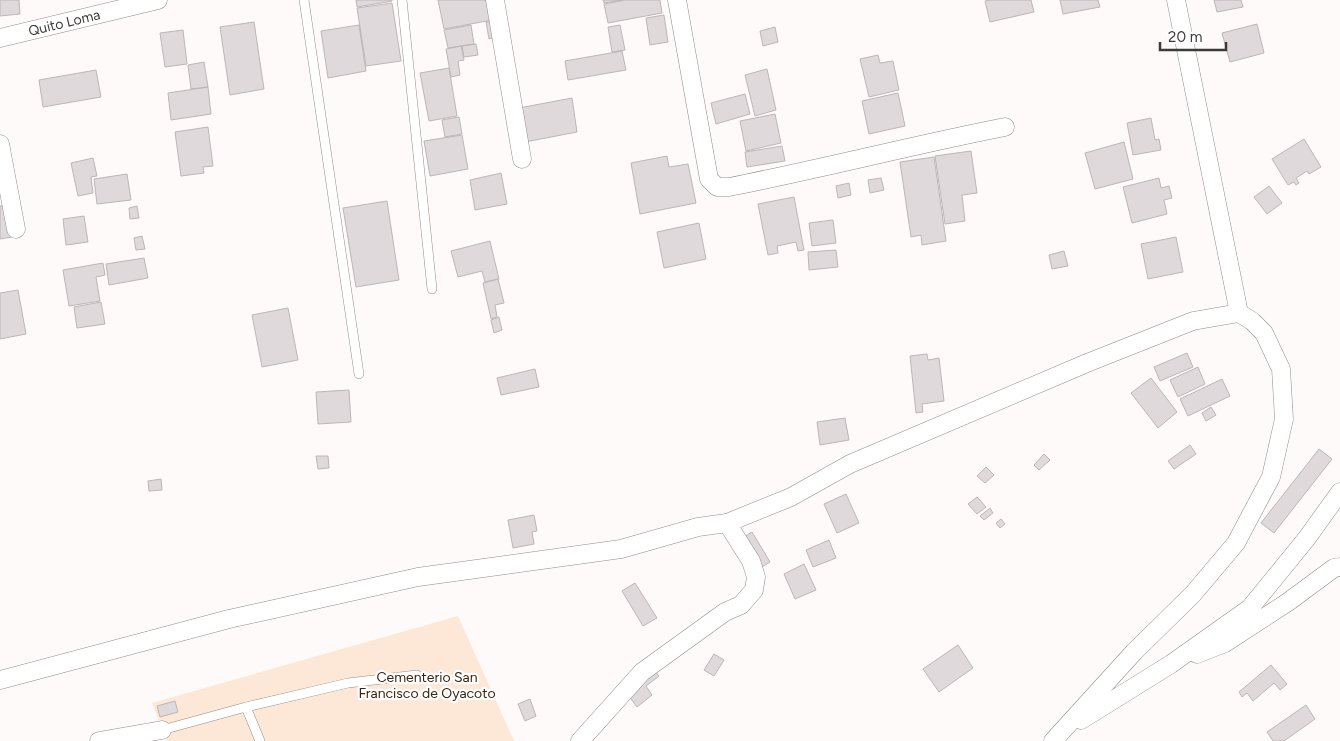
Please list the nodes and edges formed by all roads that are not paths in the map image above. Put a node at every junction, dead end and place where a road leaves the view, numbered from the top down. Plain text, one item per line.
1 (158, 0) edge
2 (304, 0) edge
3 (402, 0) edge
4 (496, 0) edge
5 (676, 0) edge
6 (1176, 0) edge
7 (0, 38) edge
8 (1005, 127) dead end
9 (0, 144) edge
10 (522, 159) dead end
11 (16, 229) dead end
12 (432, 289) dead end
13 (1238, 313) junction
14 (359, 374) dead end
15 (1340, 492) edge
16 (727, 523) junction
17 (1340, 567) edge
18 (1171, 664) junction
19 (417, 675) dead end
20 (0, 680) edge
21 (246, 707) junction
22 (162, 730) joint
23 (1056, 737) edge
24 (99, 741) edge
25 (260, 741) edge
26 (580, 741) edge

1 - 7 street, Quito Loma
2 - 14 lane
3 - 12 lane
4 - 10 street
5 - 8 street
6 - 13 street
9 - 11 street
13 - 16 street
13 - 23 street
15 - 18 street
16 - 20 street
16 - 26 street
17 - 18 street
18 - 23 street
19 - 21 lane
21 - 22 lane
21 - 25 lane
22 - 24 street

